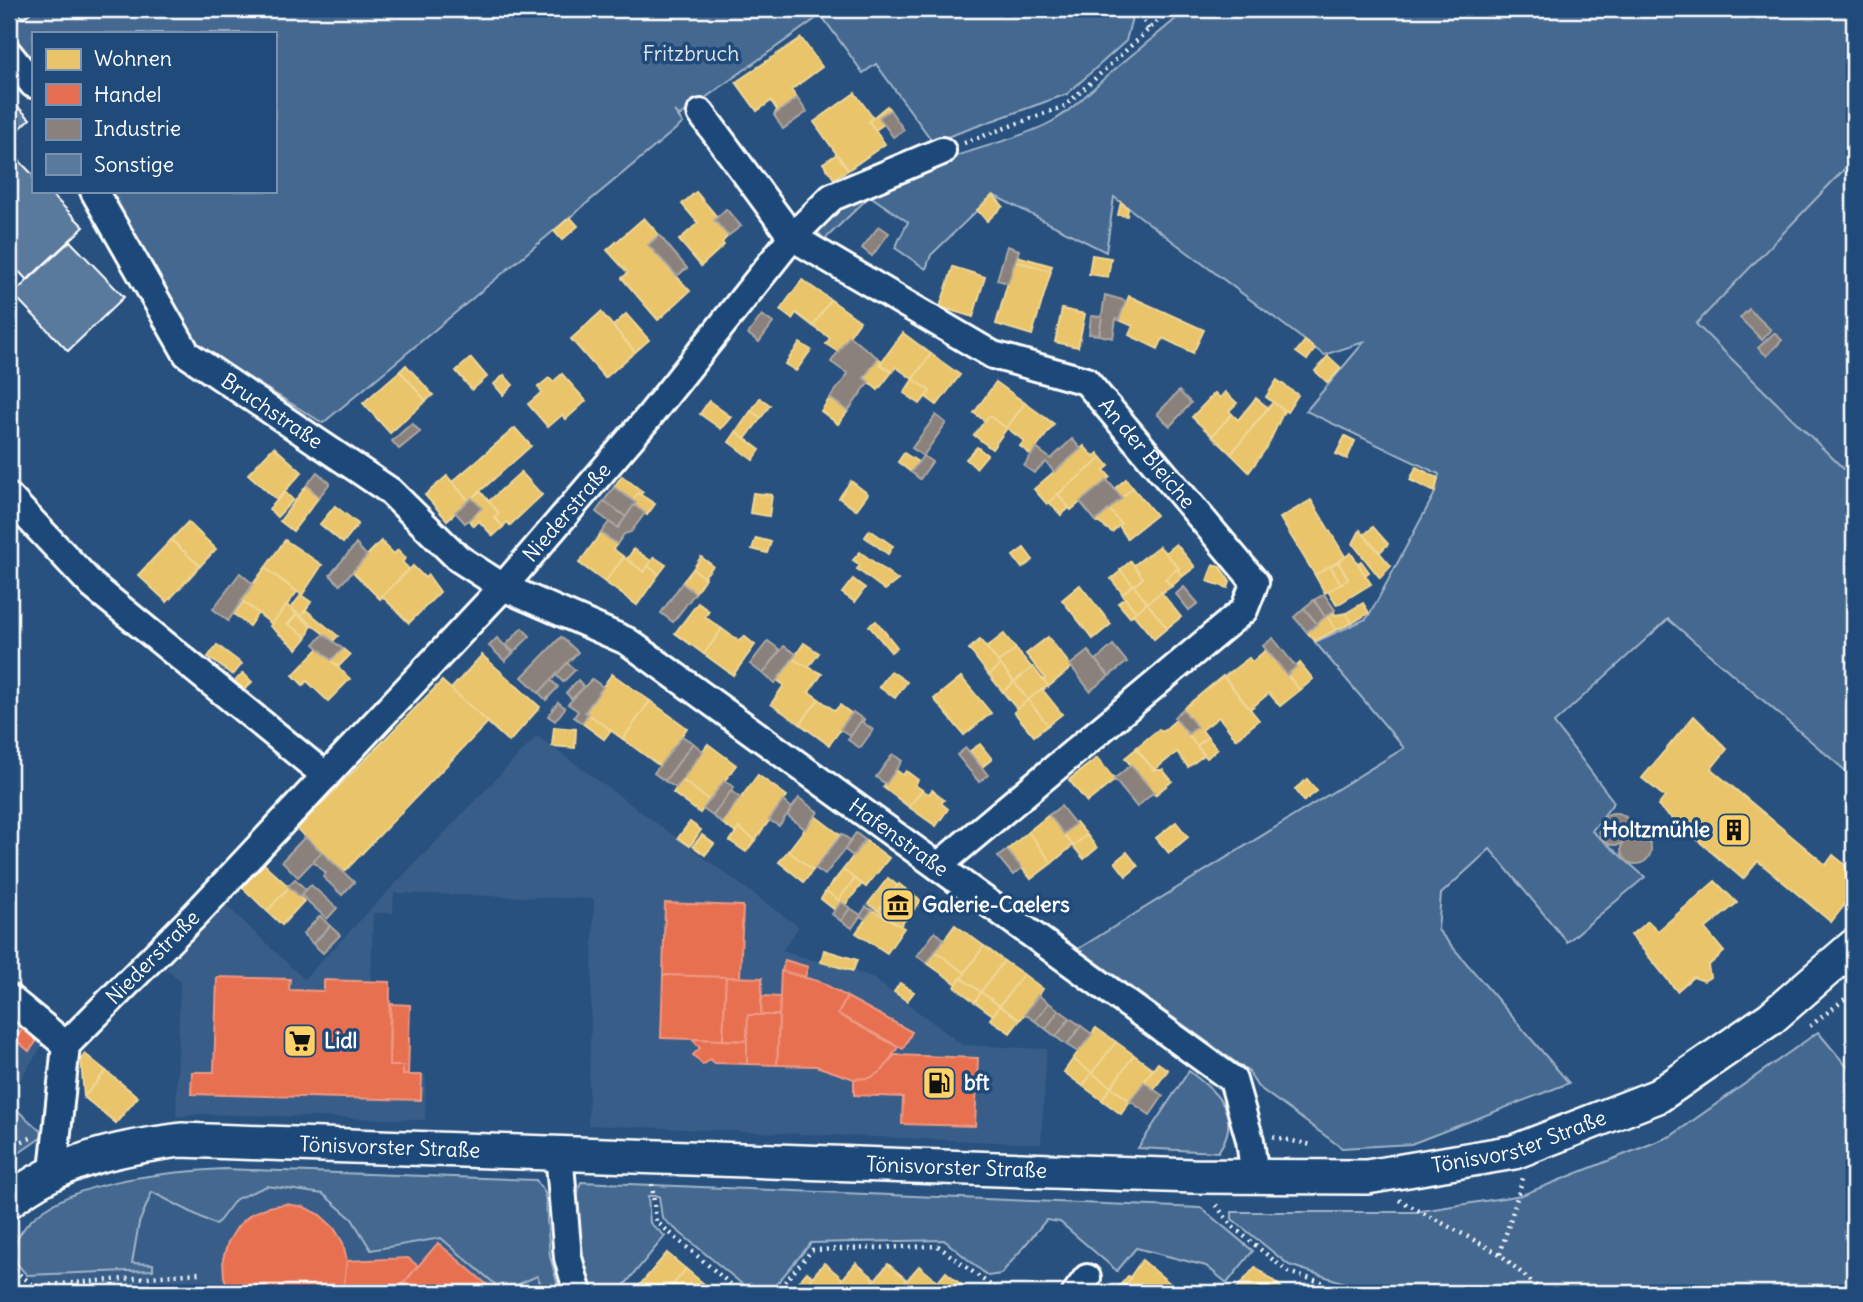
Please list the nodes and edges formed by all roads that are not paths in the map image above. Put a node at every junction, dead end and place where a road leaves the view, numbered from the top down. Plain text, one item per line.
1 (9, 54) edge
2 (32, 83) edge
3 (701, 113) dead end
4 (942, 151) road end
5 (95, 192) edge
6 (792, 236) junction
7 (9, 497) edge
8 (503, 587) junction
9 (326, 776) junction
10 (938, 866) junction
11 (1854, 946) edge
12 (9, 998) edge
13 (66, 1045) junction
14 (558, 1152) junction
15 (53, 1171) junction
16 (1255, 1178) junction
17 (9, 1201) edge
18 (579, 1293) edge

1 - 2 street
3 - 6 street
4 - 6 street
5 - 8 street, Bruchstraße
6 - 8 street, Niederstraße
6 - 10 street, An der Bleiche
7 - 9 street
8 - 9 street, Niederstraße
8 - 10 street, Hafenstraße
9 - 13 street, Niederstraße
10 - 16 street, Hafenstraße
11 - 16 main road, Tönisvorster Straße
12 - 13 street
13 - 15 street
14 - 15 main road, Tönisvorster Straße
14 - 16 main road, Tönisvorster Straße
14 - 18 street
15 - 17 main road, Tönisvorster Straße

